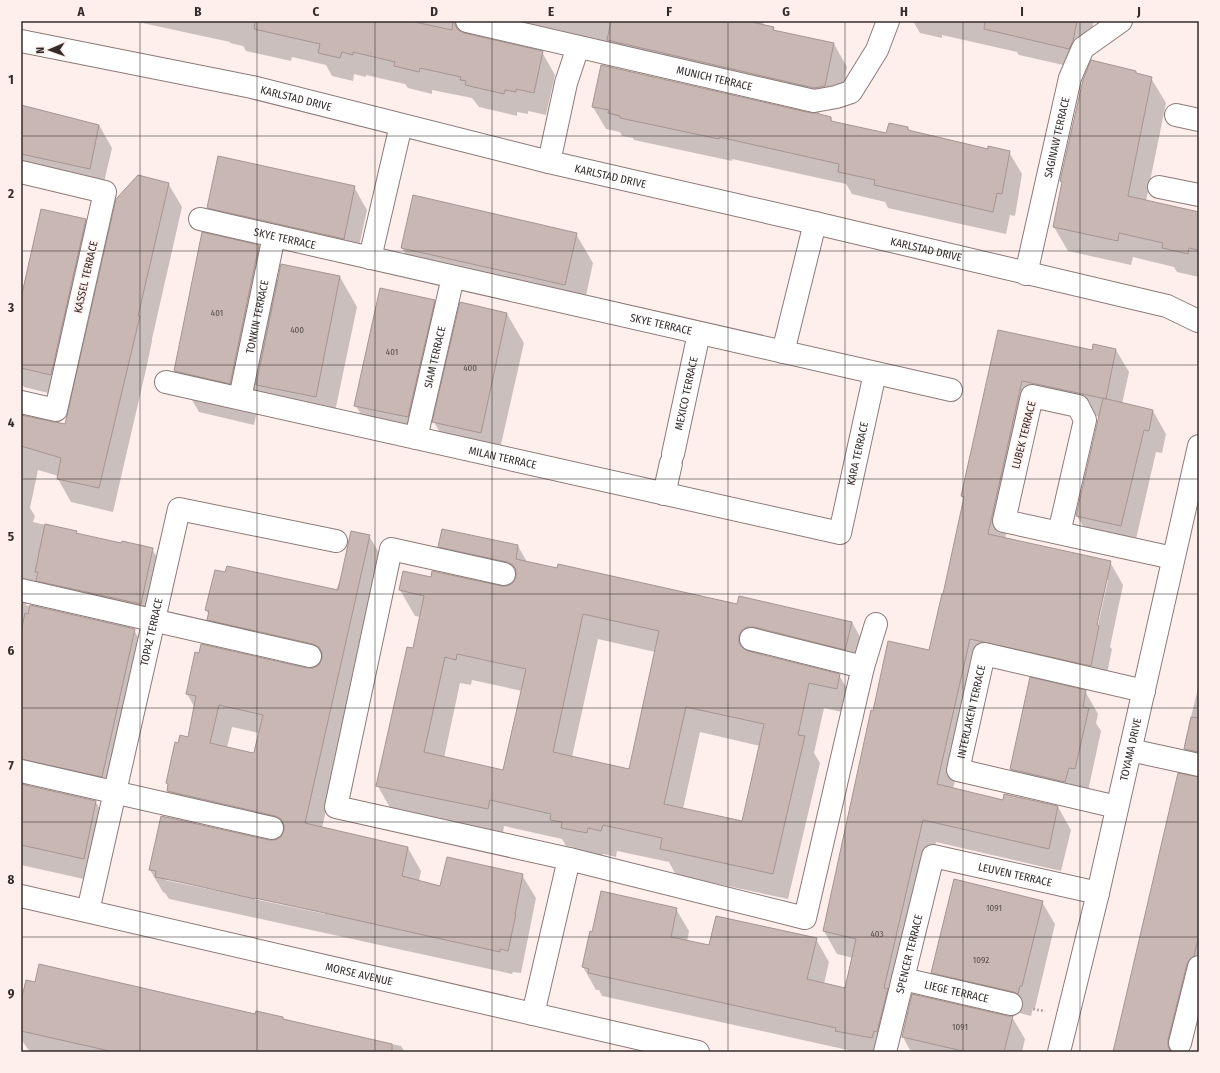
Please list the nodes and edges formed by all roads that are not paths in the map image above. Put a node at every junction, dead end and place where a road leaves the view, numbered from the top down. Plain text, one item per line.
1 (467, 21) edge
2 (888, 21) edge
3 (1121, 21) edge
4 (21, 41) edge
5 (578, 47) junction
6 (1176, 115) dead end
7 (1199, 120) edge
8 (401, 126) junction
9 (549, 162) junction
10 (21, 172) edge
11 (1159, 187) dead end
12 (1199, 195) edge
13 (200, 219) dead end
14 (815, 223) junction
15 (274, 236) junction
16 (370, 258) junction
17 (1026, 274) junction
18 (453, 277) junction
19 (1199, 321) edge
20 (699, 333) junction
21 (783, 352) junction
22 (875, 373) junction
23 (166, 382) dead end
24 (951, 390) dead end
25 (240, 398) junction
26 (21, 402) edge
27 (416, 438) junction
28 (1199, 446) edge
29 (664, 494) junction
30 (840, 533) joint
31 (1059, 533) junction
32 (336, 541) dead end
33 (1173, 558) junction
34 (504, 574) dead end
35 (21, 590) edge
36 (153, 620) junction
37 (876, 624) dead end
38 (751, 639) dead end
39 (310, 656) dead end
40 (863, 667) junction
41 (1144, 691) junction
42 (1130, 750) junction
43 (1199, 765) edge
44 (21, 771) edge
45 (114, 793) junction
46 (1117, 806) junction
47 (272, 828) dead end
48 (933, 856) joint
49 (569, 859) junction
50 (1098, 893) junction
51 (21, 896) edge
52 (88, 911) junction
53 (1199, 967) edge
54 (903, 979) junction
55 (1011, 1004) road end
56 (532, 1014) junction
57 (1186, 1048) edge
58 (698, 1052) edge
59 (885, 1052) edge
60 (1059, 1052) edge

1 - 5 street, MUNICH TERRACE
2 - 5 street, MUNICH TERRACE
3 - 17 street, SAGINAW TERRACE
4 - 8 street, KARLSTAD DRIVE
5 - 9 street
6 - 7 street
8 - 9 street, KARLSTAD DRIVE
8 - 16 street
9 - 14 street, KARLSTAD DRIVE
10 - 26 street, KASSEL TERRACE
11 - 12 street
13 - 15 street, SKYE TERRACE
14 - 17 street, KARLSTAD DRIVE
14 - 21 street
15 - 16 street, SKYE TERRACE
15 - 25 street, TONKIN TERRACE
16 - 18 street, SKYE TERRACE
17 - 19 street, KARLSTAD DRIVE
18 - 20 street, SKYE TERRACE
18 - 27 street, SIAM TERRACE
20 - 21 street, SKYE TERRACE
20 - 29 street, MEXICO TERRACE
21 - 22 street, SKYE TERRACE
22 - 24 street, SKYE TERRACE
22 - 30 street, KARA TERRACE
23 - 25 street, MILAN TERRACE
25 - 27 street, MILAN TERRACE
27 - 29 street, MILAN TERRACE
28 - 33 street, TOYAMA DRIVE
29 - 30 street, MILAN TERRACE
31 - 31 street, LUBEK TERRACE
31 - 33 street, LUBEK TERRACE
32 - 36 street, TOPAZ TERRACE
33 - 41 street, TOYAMA DRIVE
34 - 49 street
35 - 36 street
36 - 39 street
36 - 45 street, TOPAZ TERRACE
37 - 40 street
38 - 40 street
40 - 49 street
41 - 42 street, TOYAMA DRIVE
41 - 46 street, INTERLAKEN TERRACE
42 - 43 street
42 - 46 street, TOYAMA DRIVE
44 - 45 street
45 - 47 street
45 - 52 street, TOPAZ TERRACE
46 - 50 street, TOYAMA DRIVE
48 - 50 street, LEUVEN TERRACE
48 - 54 street, SPENCER TERRACE
49 - 56 street
50 - 60 street, TOYAMA DRIVE
51 - 52 street, MORSE AVENUE
52 - 56 street, MORSE AVENUE
53 - 57 street
54 - 55 street, LIEGE TERRACE
54 - 59 street, SPENCER TERRACE
56 - 58 street, MORSE AVENUE

